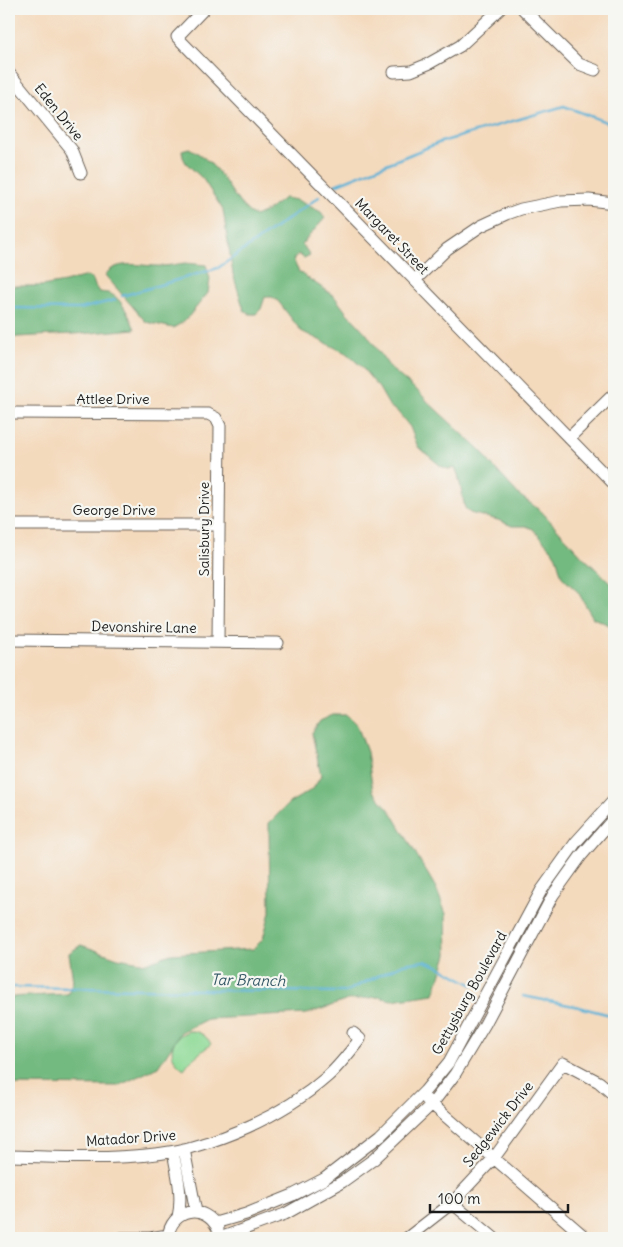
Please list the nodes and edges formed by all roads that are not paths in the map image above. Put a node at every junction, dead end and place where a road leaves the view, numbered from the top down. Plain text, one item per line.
1 (204, 9) edge
2 (500, 9) edge
3 (524, 9) edge
4 (595, 70) dead end
5 (394, 72) dead end
6 (9, 73) edge
7 (81, 173) dead end
8 (614, 203) edge
9 (415, 280) junction
10 (614, 394) edge
11 (9, 413) edge
12 (216, 418) joint
13 (570, 438) junction
14 (614, 484) edge
15 (9, 525) edge
16 (219, 525) junction
17 (9, 640) edge
18 (218, 642) junction
19 (278, 643) dead end
20 (614, 800) edge
21 (614, 818) edge
22 (523, 926) junction
23 (534, 931) junction
24 (352, 1033) dead end
25 (421, 1095) junction
26 (614, 1096) edge
27 (432, 1104) junction
28 (178, 1151) junction
29 (9, 1156) edge
30 (494, 1158) junction
31 (452, 1202) junction
32 (196, 1212) junction
33 (178, 1217) junction
34 (214, 1223) junction
35 (168, 1237) edge
36 (121, 1238) edge
37 (220, 1238) edge
38 (407, 1238) edge
39 (494, 1238) edge
40 (586, 1238) edge

1 - 9 street, Margaret Street
2 - 5 street
3 - 4 street
6 - 7 street, Eden Drive
8 - 9 street
9 - 13 street, Margaret Street
10 - 13 street
11 - 12 street, Attlee Drive
12 - 16 street, Salisbury Drive
13 - 14 street, Margaret Street
15 - 16 street, George Drive
16 - 18 street, Salisbury Drive
17 - 18 street, Devonshire Lane
18 - 19 street, Devonshire Lane
20 - 22 street, Gettysburg Boulevard
21 - 23 street, Gettysburg Boulevard
22 - 23 street
22 - 25 street, Gettysburg Boulevard
23 - 27 street, Gettysburg Boulevard
24 - 28 street, Matador Drive
25 - 27 street
25 - 34 street, Gettysburg Boulevard
26 - 30 street, Sedgewick Drive
27 - 30 street
27 - 37 street, Gettysburg Boulevard
28 - 29 street, Matador Drive
28 - 32 street
28 - 33 street
30 - 31 street, Sedgewick Drive
30 - 40 street
31 - 38 street, Sedgewick Drive
31 - 39 street
32 - 33 street
32 - 34 street
33 - 35 street
34 - 37 street
35 - 36 street

